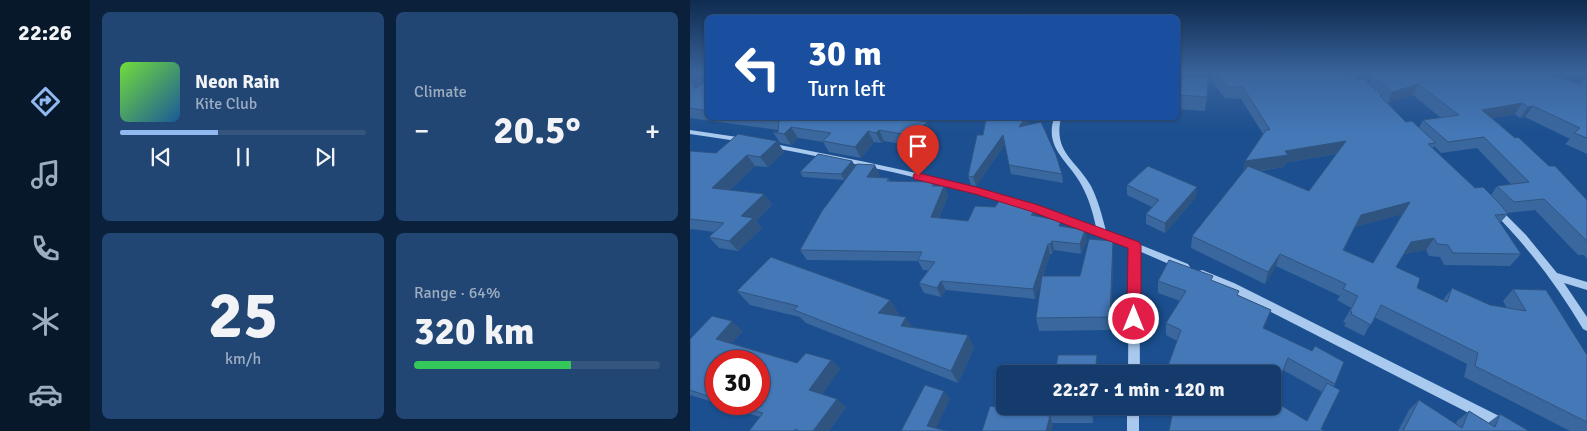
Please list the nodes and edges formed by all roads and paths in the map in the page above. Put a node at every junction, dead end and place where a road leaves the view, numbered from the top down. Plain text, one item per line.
1 (1056, 120) edge
2 (690, 132) edge
3 (1487, 202) edge
4 (1102, 233) junction
5 (1134, 245) junction
6 (1554, 276) junction
7 (1587, 286) edge
8 (1587, 326) edge
9 (1134, 365) edge
10 (1133, 415) edge
11 (1133, 431) edge
12 (1517, 431) edge

1 - 4 street
2 - 4 street
3 - 6 street
4 - 5 street
5 - 9 street
5 - 12 street
6 - 7 street
6 - 8 street
10 - 11 street

